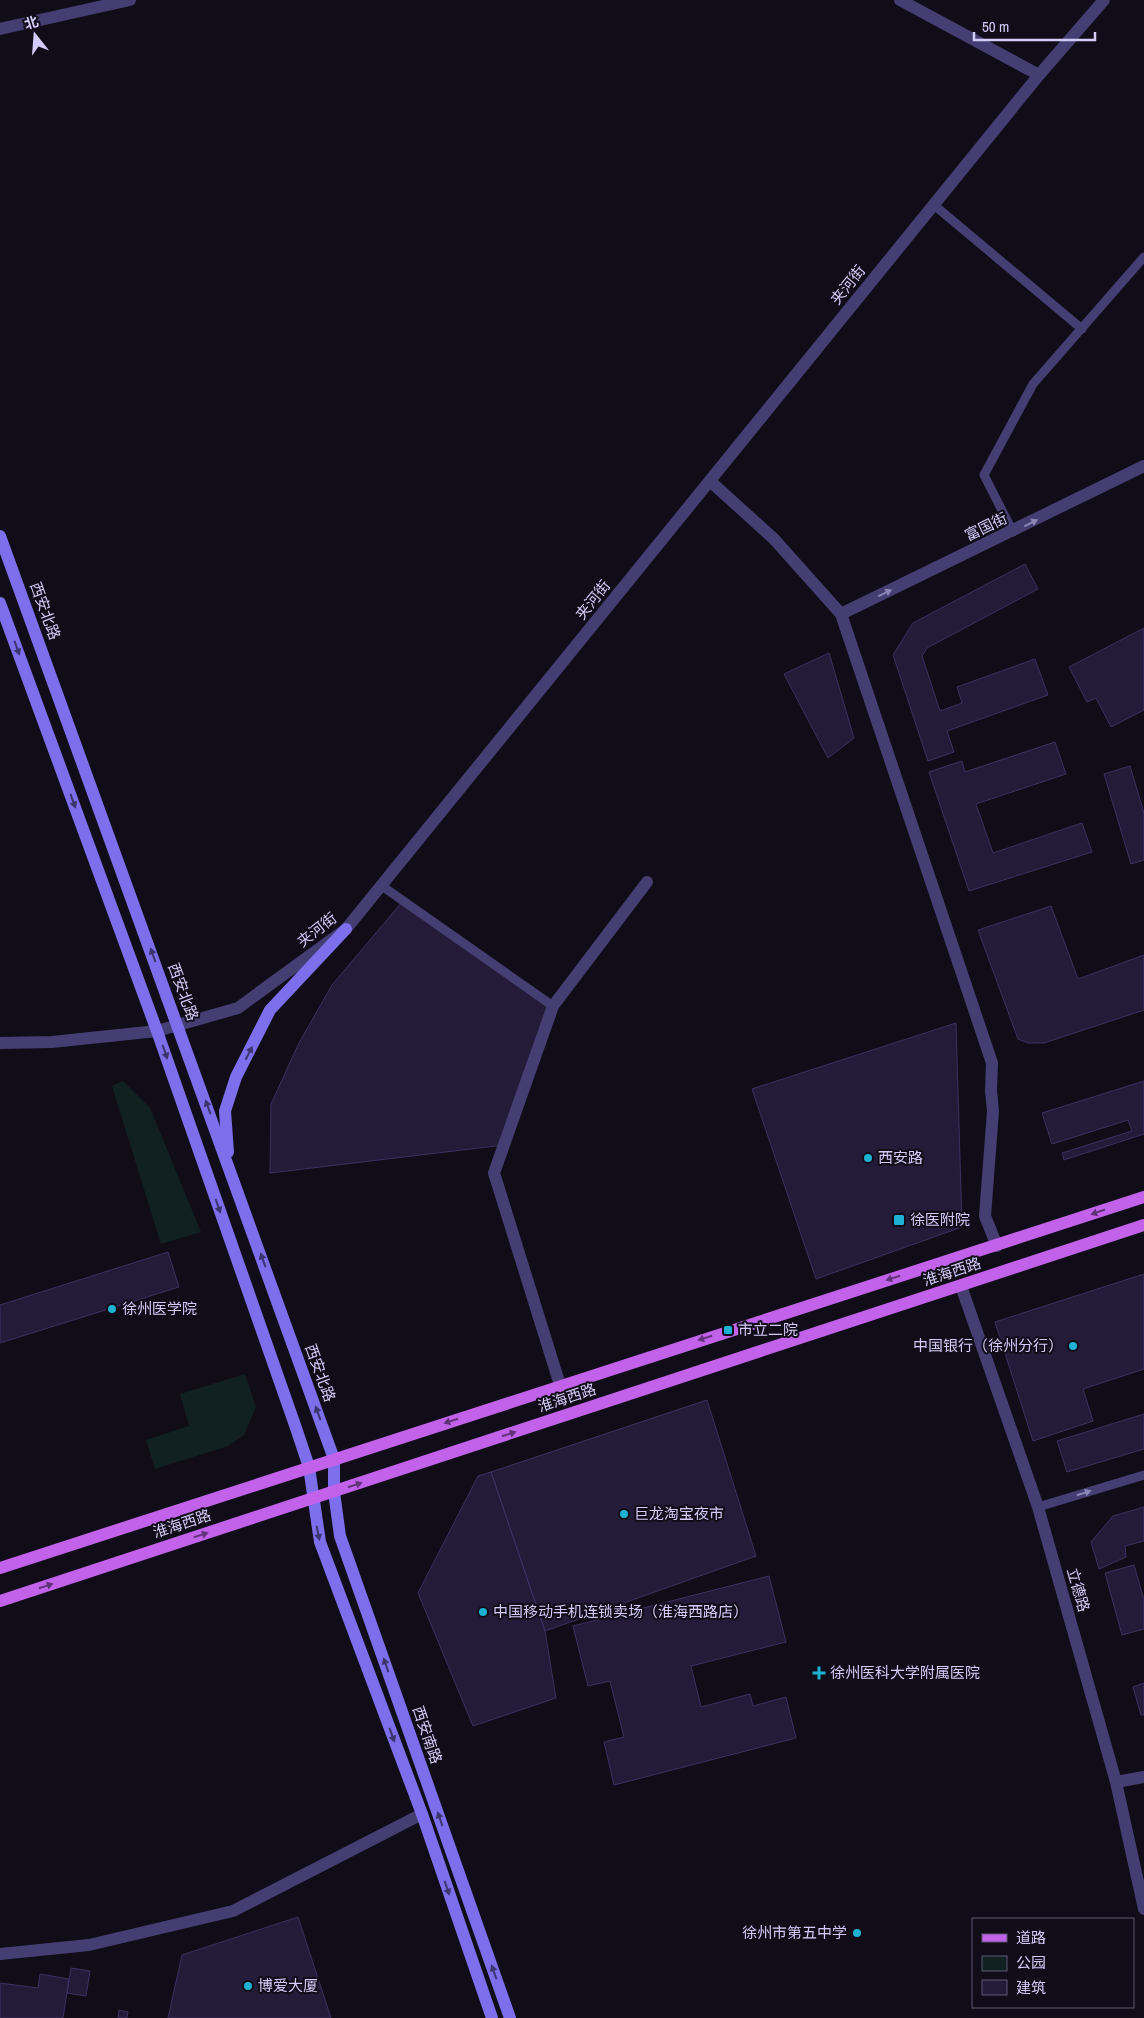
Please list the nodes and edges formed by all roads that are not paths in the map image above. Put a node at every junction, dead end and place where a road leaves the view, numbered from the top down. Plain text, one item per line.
1 (130, 0) edge
2 (900, 0) edge
3 (1104, 0) edge
4 (0, 30) edge
5 (1038, 75) junction
6 (934, 205) junction
7 (1144, 257) edge
8 (1082, 329) junction
9 (1144, 466) edge
10 (710, 481) junction
11 (1013, 532) junction
12 (0, 536) edge
13 (0, 602) edge
14 (841, 614) junction
15 (647, 882) dead end
16 (382, 886) junction
17 (346, 930) junction
18 (554, 1006) junction
19 (178, 1026) junction
20 (158, 1031) junction
21 (0, 1043) edge
22 (229, 1167) junction
23 (1144, 1196) edge
24 (1144, 1226) edge
25 (997, 1246) junction
26 (961, 1286) junction
27 (560, 1386) junction
28 (334, 1459) junction
29 (309, 1467) junction
30 (1144, 1475) edge
31 (334, 1492) junction
32 (312, 1499) junction
33 (1038, 1507) junction
34 (0, 1568) edge
35 (0, 1601) edge
36 (1144, 1777) edge
37 (1116, 1782) junction
38 (422, 1814) junction
39 (1144, 1909) edge
40 (0, 1954) edge
41 (492, 2018) edge
42 (510, 2018) edge

1 - 4 street
2 - 5 street
3 - 5 street, 夹河街
5 - 6 street, 夹河街
6 - 8 lane
6 - 10 street, 夹河街
7 - 8 lane
8 - 11 lane
11 -> 9 street, 富国街
10 - 14 street
10 - 16 street, 夹河街
14 -> 11 street, 富国街
19 -> 12 main road, 西安北路
13 -> 20 main road
14 - 25 street
15 - 18 street
16 - 17 street, 夹河街
16 - 18 lane
17 - 19 street, 夹河街
22 -> 17 main road
18 - 27 street
19 - 20 street, 夹河街
22 -> 19 main road, 西安北路
20 - 21 street, 夹河街
20 -> 29 main road
28 -> 22 main road, 西安北路
23 -> 25 main road, 淮海西路
24 - 26 main road, 淮海西路
25 -> 27 main road, 淮海西路
31 -> 26 main road, 淮海西路
26 - 33 street, 立德路
27 -> 28 main road, 淮海西路
28 - 29 main road, 淮海西路
28 - 31 main road, 西安南路
29 - 32 main road
29 - 34 main road, 淮海西路
33 -> 30 lane
31 - 32 main road, 淮海西路
42 -> 31 main road, 西安南路
35 -> 32 main road, 淮海西路
32 -> 38 main road
33 - 37 street, 立德路
36 - 37 street
37 - 39 street, 立德路
38 - 40 street
38 -> 41 main road

